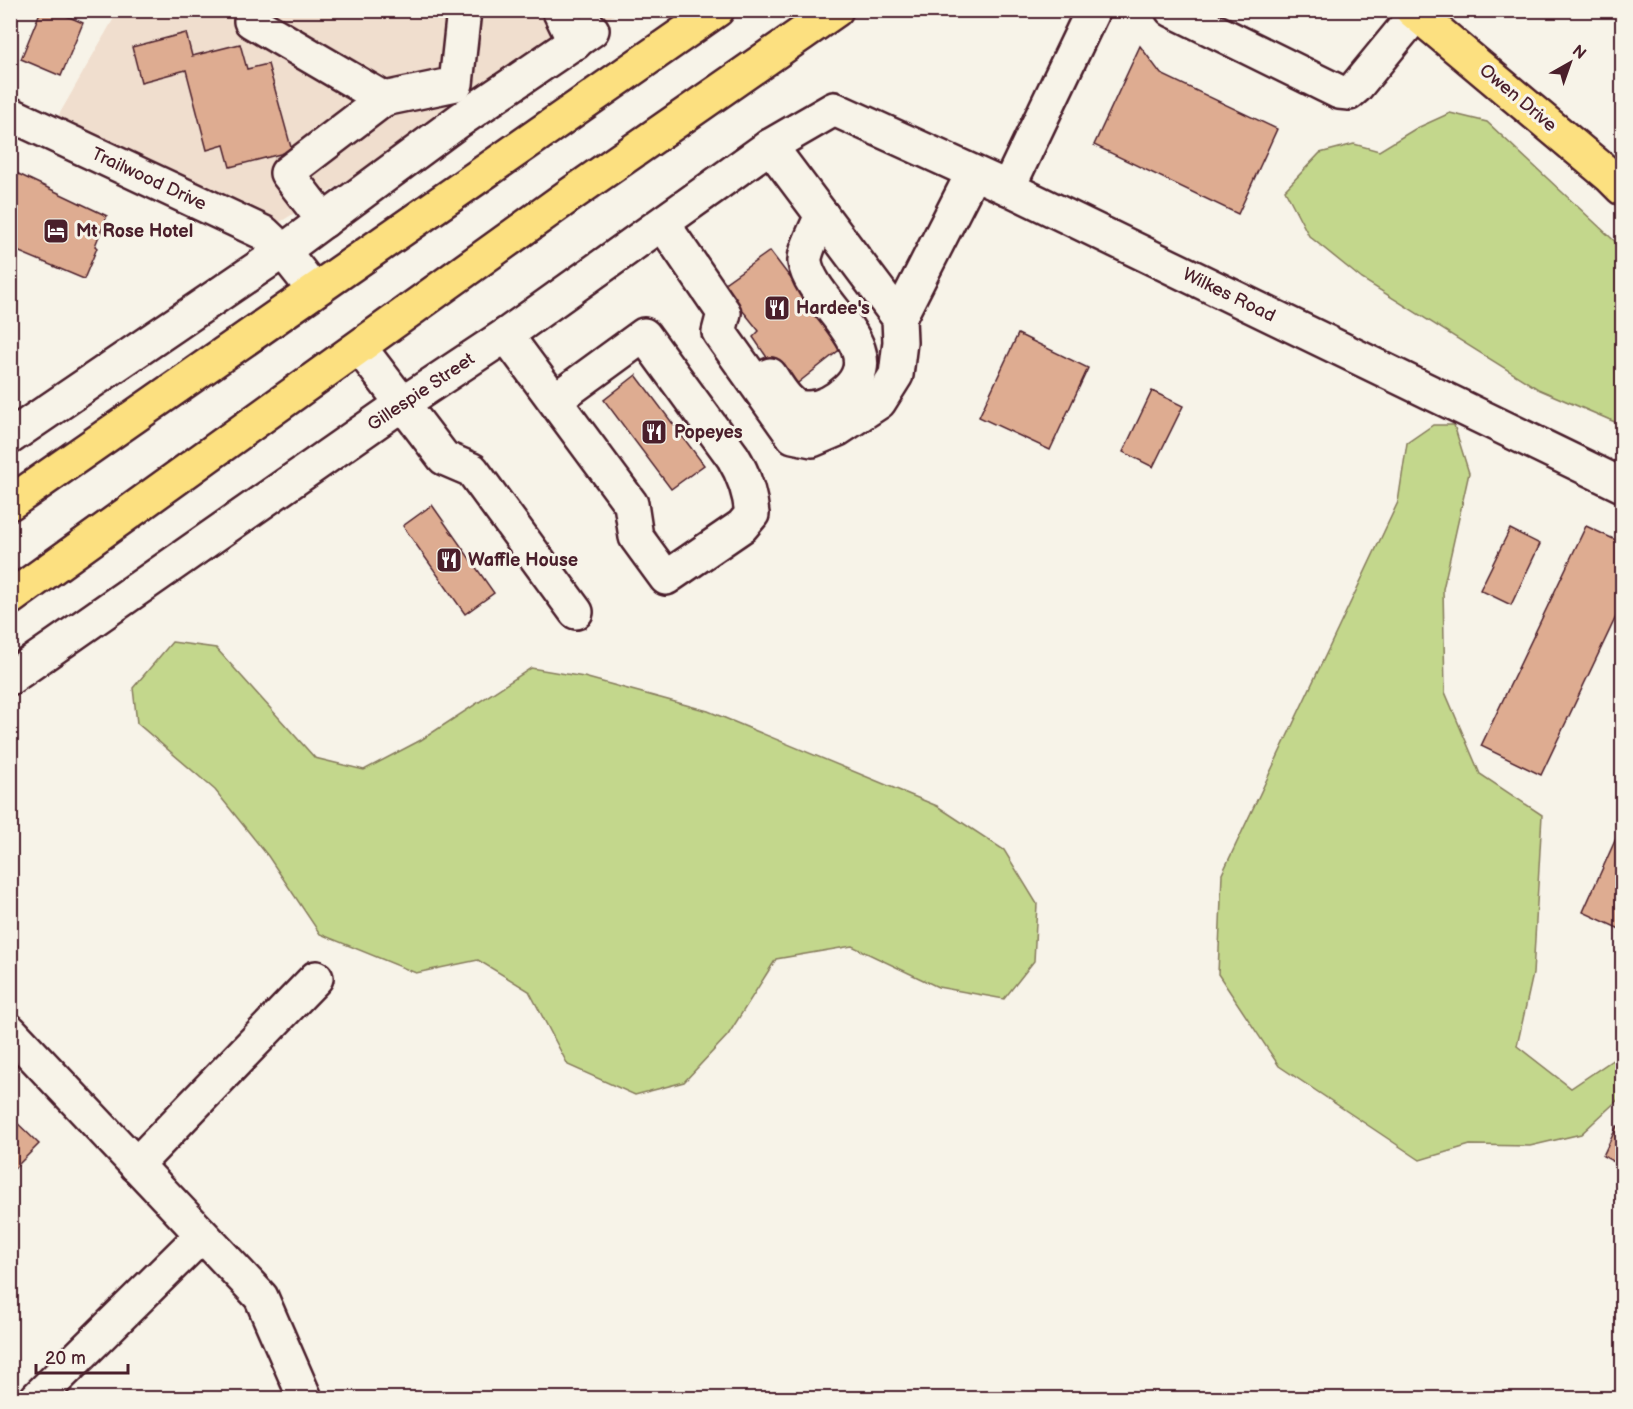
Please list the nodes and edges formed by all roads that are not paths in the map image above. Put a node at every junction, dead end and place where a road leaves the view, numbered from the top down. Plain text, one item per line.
1 (464, 10) edge
2 (559, 10) edge
3 (836, 10) edge
4 (1093, 10) edge
5 (1172, 10) edge
6 (1414, 12) edge
7 (702, 15) edge
8 (251, 21) dead end
9 (384, 99) junction
10 (834, 109) joint
11 (10, 114) edge
12 (770, 146) junction
13 (973, 173) junction
14 (1008, 188) junction
15 (1623, 188) edge
16 (822, 215) junction
17 (324, 221) junction
18 (663, 224) junction
19 (283, 251) junction
20 (314, 291) junction
21 (724, 313) junction
22 (899, 318) junction
23 (506, 335) junction
24 (360, 348) junction
25 (555, 400) junction
26 (402, 404) junction
27 (15, 424) edge
28 (1623, 485) edge
29 (10, 503) edge
30 (10, 598) edge
31 (576, 612) dead end
32 (10, 678) edge
33 (316, 978) dead end
34 (10, 1031) edge
35 (136, 1165) junction
36 (202, 1235) junction
37 (37, 1398) edge
38 (305, 1398) edge

1 - 9 street
2 - 17 street
3 - 24 main road
4 - 14 street
5 - 6 street
6 - 15 main road, Owen Drive
7 - 20 main road
8 - 9 street
9 - 17 street
10 - 12 street, Gillespie Street
10 - 13 street, Wilkes Road
11 - 19 street, Trailwood Drive
12 - 16 street
12 - 18 street, Gillespie Street
13 - 14 street, Wilkes Road
13 - 22 street
14 - 28 street, Wilkes Road
16 - 21 street
16 - 22 street
17 - 19 street
18 - 21 street
18 - 23 street, Gillespie Street
19 - 20 street, Trailwood Drive
19 - 27 street
20 - 29 main road
21 - 22 street
23 - 25 street
23 - 26 street, Gillespie Street
24 - 26 street
24 - 30 main road
25 - 25 street
26 - 31 street
26 - 32 street, Gillespie Street
33 - 35 street
34 - 35 street
35 - 36 street
36 - 37 street
36 - 38 street

